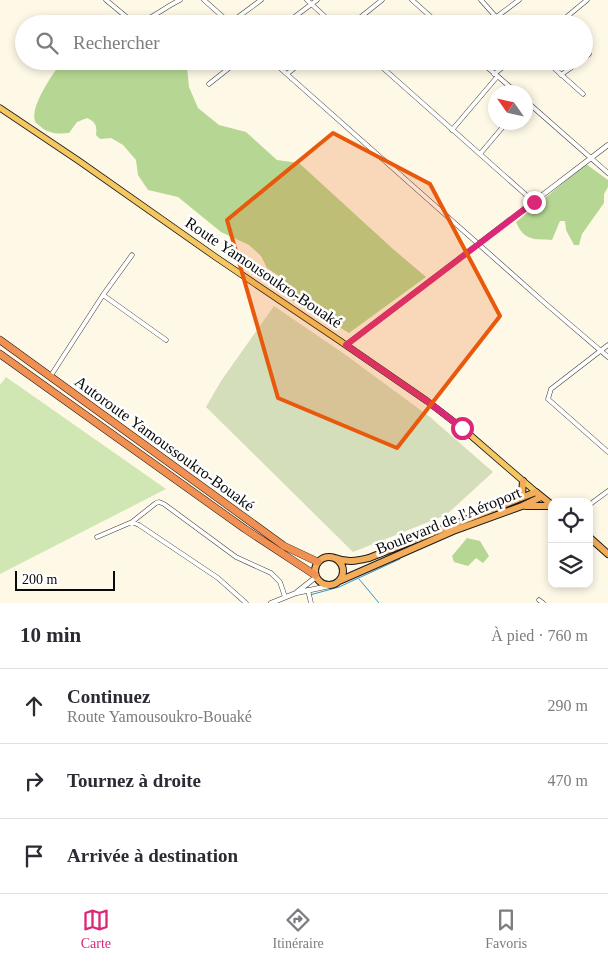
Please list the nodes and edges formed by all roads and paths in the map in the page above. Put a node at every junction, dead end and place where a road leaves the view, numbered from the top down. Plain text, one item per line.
1 (106, 0) edge
2 (180, 0) edge
3 (204, 0) edge
4 (261, 0) edge
5 (307, 0) edge
6 (317, 0) edge
7 (382, 0) edge
8 (412, 0) edge
9 (481, 0) edge
10 (519, 0) edge
11 (588, 0) edge
12 (312, 4) junction
13 (124, 15) edge
14 (154, 15) edge
15 (221, 15) edge
16 (242, 15) edge
17 (297, 15) edge
18 (324, 15) edge
19 (363, 15) edge
20 (430, 15) edge
21 (494, 15) edge
22 (499, 15) edge
23 (569, 15) edge
24 (227, 70) edge
25 (282, 70) edge
26 (291, 70) edge
27 (385, 70) edge
28 (490, 70) edge
29 (501, 70) edge
30 (556, 70) edge
31 (568, 70) edge
32 (286, 74) junction
33 (495, 75) junction
34 (561, 75) junction
35 (209, 84) dead end
36 (507, 85) edge
37 (583, 94) dead end
38 (533, 107) edge
39 (0, 108) edge
40 (452, 130) junction
41 (500, 130) edge
42 (608, 145) edge
43 (480, 154) junction
44 (591, 158) junction
45 (608, 173) edge
46 (534, 202) junction
47 (478, 244) junction
48 (132, 255) dead end
49 (103, 295) junction
50 (0, 340) edge
51 (166, 340) dead end
52 (346, 345) junction
53 (608, 345) edge
54 (601, 351) junction
55 (0, 354) edge
56 (608, 357) edge
57 (50, 377) junction
58 (608, 452) edge
59 (524, 481) junction
60 (608, 491) edge
61 (539, 494) junction
62 (517, 500) junction
63 (548, 502) edge
64 (593, 502) edge
65 (522, 506) junction
66 (548, 506) edge
67 (132, 522) junction
68 (97, 538) dead end
69 (593, 541) edge
70 (608, 554) edge
71 (335, 558) junction
72 (318, 562) junction
73 (315, 576) junction
74 (339, 581) junction
75 (329, 586) junction
76 (308, 590) junction
77 (296, 593) junction
78 (285, 597) junction
79 (274, 602) edge
80 (246, 603) edge
81 (311, 603) edge

1 - 13 street
2 - 14 street
3 - 15 street
4 - 16 street
5 - 12 street
6 - 12 street
7 - 19 street
8 - 20 street
9 - 21 street
10 - 22 street
11 - 23 street
12 - 17 street
12 - 18 street
24 - 35 street
25 - 32 street
26 - 32 street
27 - 40 street
28 - 33 street
29 - 33 street
30 - 34 street
31 - 34 street
32 - 47 street
33 - 36 street
33 - 40 street
34 - 37 street
38 - 44 street
39 - 52 main road, Route Yamousoukro-Bouaké
40 - 43 street
41 - 43 street
42 - 44 street
43 - 46 street
44 - 45 street
44 - 46 street
46 - 47 street
47 - 52 street
47 - 54 street
48 - 49 street
49 - 51 street
49 - 57 street
50 - 57 highway, Autoroute Yamoussoukro-Bouaké
52 - 59 main road, Route Yamousoukro-Bouaké
53 - 54 street
54 - 56 street
54 - 58 street
55 - 73 highway, Autoroute Yamoussoukro-Bouaké
57 - 72 highway, Autoroute Yamoussoukro-Bouaké
59 - 61 main road, Route Yamousoukro-Bouaké
59 - 62 highway
60 - 64 street
61 - 62 highway, Boulevard de l'Aéroport
61 - 63 highway, Route Yamousoukro-Bouaké
61 - 65 highway, Boulevard de l'Aéroport
62 - 71 highway, Boulevard de l'Aéroport
65 - 66 highway
65 - 74 highway, Boulevard de l'Aéroport
67 - 68 street
67 - 78 street
67 - 80 street
69 - 70 highway
71 - 72 highway
71 - 74 highway
72 - 73 highway
73 - 75 highway
73 - 77 street
74 - 75 highway
75 - 76 street
76 - 77 street
76 - 81 street
77 - 78 street
78 - 79 street

